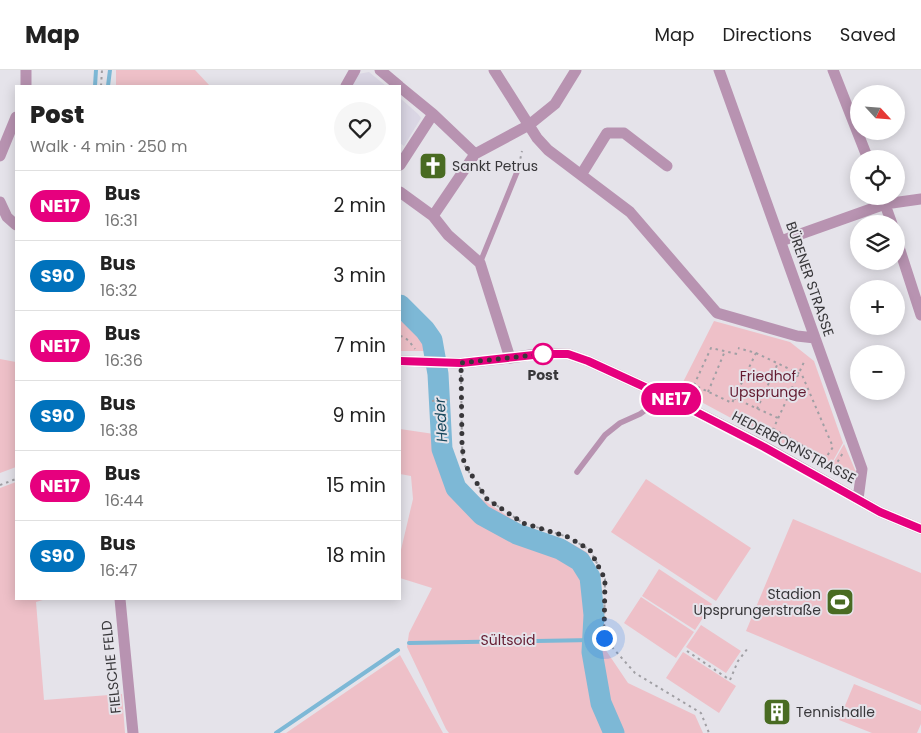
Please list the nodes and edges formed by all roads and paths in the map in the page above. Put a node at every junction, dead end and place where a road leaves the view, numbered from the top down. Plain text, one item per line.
1 (26, 70) edge
2 (102, 70) edge
3 (356, 70) edge
4 (380, 70) edge
5 (494, 70) edge
6 (576, 70) edge
7 (719, 70) edge
8 (833, 70) edge
9 (26, 85) edge
10 (102, 85) edge
11 (347, 85) edge
12 (399, 85) edge
13 (401, 87) edge
14 (433, 114) junction
15 (15, 119) edge
16 (528, 125) junction
17 (864, 150) edge
18 (522, 151) dead end
19 (475, 154) junction
20 (0, 156) edge
21 (401, 163) edge
22 (667, 166) dead end
23 (517, 172) joint
24 (581, 175) junction
25 (401, 193) edge
26 (905, 199) edge
27 (921, 199) edge
28 (0, 202) edge
29 (871, 205) edge
30 (433, 216) junction
31 (15, 224) edge
32 (781, 241) junction
33 (480, 263) junction
34 (905, 265) edge
35 (920, 310) edge
36 (401, 336) edge
37 (815, 338) junction
38 (738, 348) dead end
39 (725, 351) junction
40 (756, 353) junction
41 (737, 354) dead end
42 (510, 358) junction
43 (401, 361) edge
44 (420, 362) junction
45 (804, 362) dead end
46 (456, 363) junction
47 (778, 363) junction
48 (799, 373) junction
49 (708, 392) junction
50 (661, 394) junction
51 (734, 398) junction
52 (448, 400) dead end
53 (432, 401) dead end
54 (757, 408) junction
55 (778, 418) junction
56 (774, 429) junction
57 (851, 438) junction
58 (764, 447) junction
59 (576, 472) dead end
60 (15, 479) edge
61 (826, 481) junction
62 (0, 484) edge
63 (858, 499) junction
64 (921, 529) edge
65 (120, 600) edge
66 (748, 648) dead end
67 (687, 651) dead end
68 (133, 733) edge
69 (709, 733) edge

1 - 9 street
2 - 10 path
3 - 11 street
4 - 12 street
5 - 16 street
6 - 16 street
7 - 32 street, BÜRENER STRASSE
8 - 17 street
13 - 14 street
14 - 19 street
14 - 21 street
15 - 20 street
16 - 19 street
16 - 24 street
18 - 23 path
19 - 30 street
22 - 24 street
23 - 33 lane
24 - 37 street
25 - 30 street
26 - 27 street
28 - 31 street
29 - 32 street
30 - 33 street
32 - 37 street, BÜRENER STRASSE
33 - 42 street
34 - 35 street
36 - 44 path
37 - 57 street, BÜRENER STRASSE
38 - 40 path
39 - 41 path
39 - 49 path
39 - 49 path
40 - 47 path
40 - 51 path
42 - 46 street, HEDERBORNSTRASSE
42 - 50 street, HEDERBORNSTRASSE
43 - 44 street, HEDERBORNSTRASSE
44 - 46 street, HEDERBORNSTRASSE
45 - 48 path
46 - 69 path
47 - 48 path
47 - 54 path
48 - 55 path
48 - 56 path
49 - 51 path
50 - 58 street, HEDERBORNSTRASSE
50 - 59 lane
51 - 54 path
52 - 53 path
54 - 55 path
55 - 56 path
56 - 58 path
57 - 61 path
57 - 63 street, BÜRENER STRASSE
58 - 61 street, HEDERBORNSTRASSE
60 - 62 path
61 - 63 street, HEDERBORNSTRASSE
63 - 64 street, HEDERBORNSTRASSE
65 - 68 street, FIELSCHE FELD
66 - 67 path

